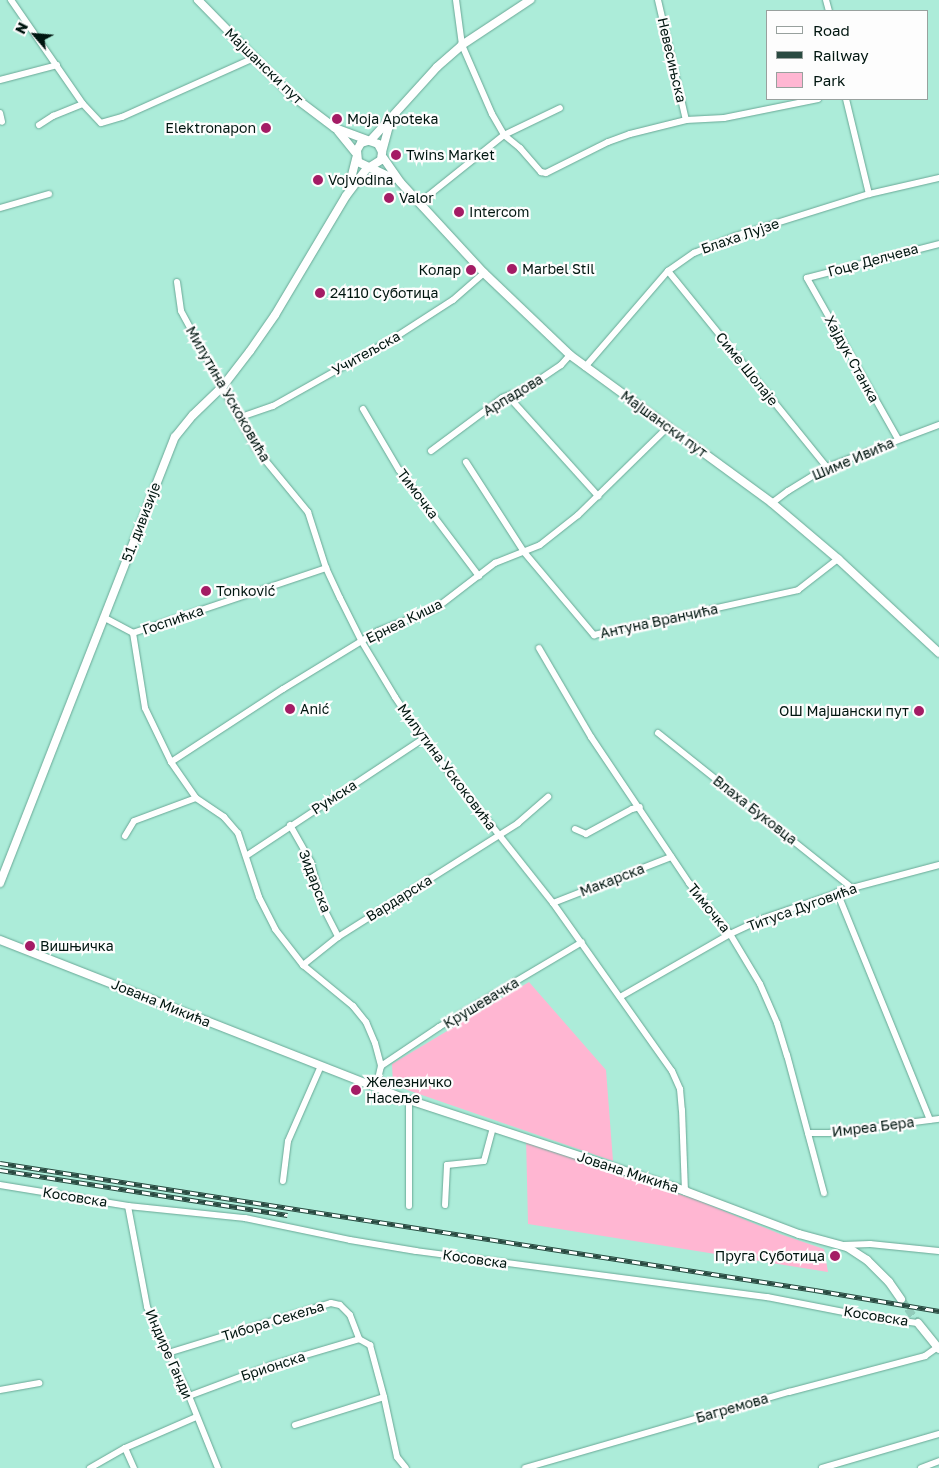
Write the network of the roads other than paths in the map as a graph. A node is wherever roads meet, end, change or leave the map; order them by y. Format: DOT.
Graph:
graph roads {
  1 [pos="11,0"];
  2 [pos="198,0"];
  3 [pos="456,0"];
  4 [pos="530,0"];
  5 [pos="658,0"];
  6 [pos="462,45"];
  7 [pos="254,58"];
  8 [pos="57,65"];
  9 [pos="0,80"];
  10 [pos="813,100"];
  11 [pos="846,100"];
  12 [pos="83,104"];
  13 [pos="560,108"];
  14 [pos="0,113"];
  15 [pos="393,116"];
  16 [pos="686,120"];
  17 [pos="2,122"];
  18 [pos="39,125"];
  19 [pos="335,128"];
  20 [pos="504,135"];
  21 [pos="369,141"];
  22 [pos="382,154"];
  23 [pos="356,155"];
  24 [pos="369,167"];
  25 [pos="939,178"];
  26 [pos="400,182"];
  27 [pos="48,194"];
  28 [pos="869,194"];
  29 [pos="346,196"];
  30 [pos="419,203"];
  31 [pos="0,208"];
  32 [pos="939,244"];
  33 [pos="668,271"];
  34 [pos="484,273"];
  35 [pos="807,278"];
  36 [pos="177,282"];
  37 [pos="570,356"];
  38 [pos="585,367"];
  39 [pos="223,386"];
  40 [pos="508,396"];
  41 [pos="364,409"];
  42 [pos="238,418"];
  43 [pos="939,425"];
  44 [pos="669,426"];
  45 [pos="898,440"];
  46 [pos="431,451"];
  47 [pos="466,462"];
  48 [pos="827,467"];
  49 [pos="598,496"];
  50 [pos="772,504"];
  51 [pos="524,552"];
  52 [pos="838,559"];
  53 [pos="326,568"];
  54 [pos="479,576"];
  55 [pos="105,618"];
  56 [pos="133,633"];
  57 [pos="362,642"];
  58 [pos="539,648"];
  59 [pos="939,653"];
  60 [pos="658,733"];
  61 [pos="423,739"];
  62 [pos="172,762"];
  63 [pos="548,797"];
  64 [pos="196,798"];
  65 [pos="640,807"];
  66 [pos="290,825"];
  67 [pos="575,829"];
  68 [pos="498,835"];
  69 [pos="125,836"];
  70 [pos="246,856"];
  71 [pos="671,857"];
  72 [pos="939,865"];
  73 [pos="0,883"];
  74 [pos="852,888"];
  75 [pos="837,892"];
  76 [pos="553,903"];
  77 [pos="730,934"];
  78 [pos="338,936"];
  79 [pos="0,940"];
  80 [pos="582,942"];
  81 [pos="303,965"];
  82 [pos="620,997"];
  83 [pos="321,1066"];
  84 [pos="381,1066"];
  85 [pos="376,1087"];
  86 [pos="409,1100"];
  87 [pos="939,1119"];
  88 [pos="930,1120"];
  89 [pos="493,1128"];
  90 [pos="808,1133"];
  91 [pos="282,1181"];
  92 [pos="0,1185"];
  93 [pos="685,1191"];
  94 [pos="824,1193"];
  95 [pos="445,1205"];
  96 [pos="128,1206"];
  97 [pos="409,1206"];
  98 [pos="870,1244"];
  99 [pos="838,1245"];
  100 [pos="939,1251"];
  101 [pos="867,1260"];
  102 [pos="901,1299"];
  103 [pos="918,1323"];
  104 [pos="359,1339"];
  105 [pos="938,1348"];
  106 [pos="168,1353"];
  107 [pos="39,1383"];
  108 [pos="0,1390"];
  109 [pos="189,1396"];
  110 [pos="384,1397"];
  111 [pos="196,1417"];
  112 [pos="295,1425"];
  113 [pos="939,1434"];
  114 [pos="125,1448"];
  115 [pos="939,1461"];
  116 [pos="90,1468"];
  117 [pos="134,1468"];
  118 [pos="218,1468"];
  119 [pos="406,1468"];
  120 [pos="525,1468"];
  121 [pos="822,1468"];
  122 [pos="922,1468"];
  1 -- 8 [label="street"];
  2 -- 7 [label="street, Мајшански пут"];
  3 -- 6 [label="street"];
  4 -- 6 [label="street"];
  5 -- 16 [label="street, Невесињска"];
  6 -- 15 [label="street"];
  6 -- 20 [label="street"];
  7 -- 12 [label="street"];
  7 -- 19 [label="street, Мајшански пут"];
  8 -- 9 [label="street"];
  8 -- 12 [label="street"];
  10 -- 16 [label="street"];
  11 -- 28 [label="street"];
  12 -- 18 [label="street"];
  13 -- 20 [label="street"];
  14 -- 17 [label="street"];
  15 -- 21 [label="street"];
  15 -- 22 [label="street"];
  16 -- 20 [label="street"];
  19 -- 21 [label="street, Мајшански пут"];
  19 -- 23 [label="street, Мајшански пут"];
  20 -- 30 [label="street"];
  21 -- 22 [label="street"];
  21 -- 23 [label="street"];
  22 -- 24 [label="street"];
  22 -- 26 [label="street, Мајшански пут"];
  23 -- 24 [label="street"];
  23 -- 29 [label="street, 51. дивизије"];
  24 -- 26 [label="street, Мајшански пут"];
  24 -- 29 [label="street, 51. дивизије"];
  25 -- 28 [label="street, Блаха Лујзе"];
  26 -- 30 [label="street, Мајшански пут"];
  27 -- 31 [label="street"];
  28 -- 33 [label="street, Блаха Лујзе"];
  29 -- 39 [label="street, 51. дивизије"];
  30 -- 34 [label="street, Мајшански пут"];
  32 -- 35 [label="street, Гоце Делчева"];
  33 -- 38 [label="street, Блаха Лујзе"];
  33 -- 48 [label="street, Симе Шолаје"];
  34 -- 37 [label="street, Мајшански пут"];
  34 -- 42 [label="street, Учитељска"];
  35 -- 45 [label="street, Хајдук Станка"];
  36 -- 39 [label="street, Милутина Ускоковића"];
  37 -- 38 [label="street, Мајшански пут"];
  37 -- 40 [label="street, Арпадова"];
  38 -- 44 [label="street, Мајшански пут"];
  39 -- 42 [label="street, Милутина Ускоковића"];
  39 -- 55 [label="street, 51. дивизије"];
  40 -- 46 [label="street, Арпадова"];
  40 -- 49 [label="street"];
  41 -- 54 [label="street, Тимочка"];
  42 -- 53 [label="street, Милутина Ускоковића"];
  43 -- 45 [label="street, Шиме Ивића"];
  44 -- 49 [label="street, Ернеа Киша"];
  44 -- 50 [label="street, Мајшански пут"];
  45 -- 48 [label="street, Шиме Ивића"];
  47 -- 51 [label="street, Антуна Вранчића"];
  48 -- 50 [label="street, Шиме Ивића"];
  49 -- 51 [label="street, Ернеа Киша"];
  50 -- 52 [label="street, Мајшански пут"];
  51 -- 52 [label="street, Антуна Вранчића"];
  51 -- 54 [label="street, Ернеа Киша"];
  52 -- 59 [label="street, Мајшански пут"];
  53 -- 56 [label="street, Госпићка"];
  53 -- 57 [label="street, Милутина Ускоковића"];
  54 -- 57 [label="street, Ернеа Киша"];
  55 -- 56 [label="street"];
  55 -- 73 [label="street, 51. дивизије"];
  56 -- 62 [label="street"];
  57 -- 61 [label="street, Милутина Ускоковића"];
  57 -- 62 [label="street, Ернеа Киша"];
  58 -- 65 [label="street, Тимочка"];
  60 -- 74 [label="street, Влаха Буковца"];
  61 -- 66 [label="street, Румска"];
  61 -- 68 [label="street, Милутина Ускоковића"];
  62 -- 64 [label="street"];
  63 -- 68 [label="street, Вардарска"];
  64 -- 69 [label="street"];
  64 -- 70 [label="street"];
  65 -- 67 [label="street"];
  65 -- 71 [label="street, Тимочка"];
  66 -- 70 [label="street, Румска"];
  66 -- 78 [label="street, Зидарска"];
  68 -- 76 [label="street, Милутина Ускоковића"];
  68 -- 78 [label="street, Вардарска"];
  70 -- 81 [label="street"];
  71 -- 76 [label="street, Макарска"];
  71 -- 77 [label="street, Тимочка"];
  72 -- 74 [label="street, Титуса Дуговића"];
  74 -- 75 [label="street, Титуса Дуговића"];
  75 -- 77 [label="street, Титуса Дуговића"];
  75 -- 88 [label="street"];
  76 -- 80 [label="street, Милутина Ускоковића"];
  77 -- 82 [label="street, Титуса Дуговића"];
  77 -- 90 [label="street, Тимочка"];
  78 -- 81 [label="street, Вардарска"];
  79 -- 83 [label="street, Јована Микића"];
  80 -- 82 [label="street, Милутина Ускоковића"];
  80 -- 84 [label="street, Крушевачка"];
  81 -- 84 [label="street"];
  82 -- 93 [label="street, Милутина Ускоковића"];
  83 -- 85 [label="street, Јована Микића"];
  83 -- 91 [label="street"];
  84 -- 85 [label="street"];
  85 -- 86 [label="street, Јована Микића"];
  86 -- 89 [label="street, Јована Микића"];
  86 -- 97 [label="street"];
  87 -- 88 [label="street, Имреа Бера"];
  88 -- 90 [label="street, Имреа Бера"];
  89 -- 93 [label="street, Јована Микића"];
  89 -- 95 [label="street"];
  90 -- 94 [label="street, Тимочка"];
  92 -- 96 [label="street, Косовска"];
  93 -- 99 [label="street, Јована Микића"];
  96 -- 103 [label="street, Косовска"];
  96 -- 106 [label="street, Индире Ганди"];
  98 -- 99 [label="street, Јована Микића"];
  98 -- 100 [label="street, Јована Микића"];
  98 -- 101 [label="street"];
  99 -- 101 [label="street, Косовска"];
  101 -- 102 [label="street, Косовска"];
  103 -- 105 [label="street, Косовска"];
  104 -- 106 [label="street, Тибора Секеља"];
  104 -- 109 [label="street, Брионска"];
  104 -- 110 [label="street, Тибора Секеља"];
  105 -- 120 [label="street, Багремова"];
  106 -- 109 [label="street, Индире Ганди"];
  107 -- 108 [label="street"];
  109 -- 111 [label="street, Индире Ганди"];
  110 -- 112 [label="street"];
  110 -- 119 [label="street, Тибора Секеља"];
  111 -- 114 [label="street"];
  111 -- 118 [label="street, Индире Ганди"];
  113 -- 121 [label="street"];
  114 -- 116 [label="street"];
  114 -- 117 [label="street"];
  115 -- 122 [label="street"];
}
